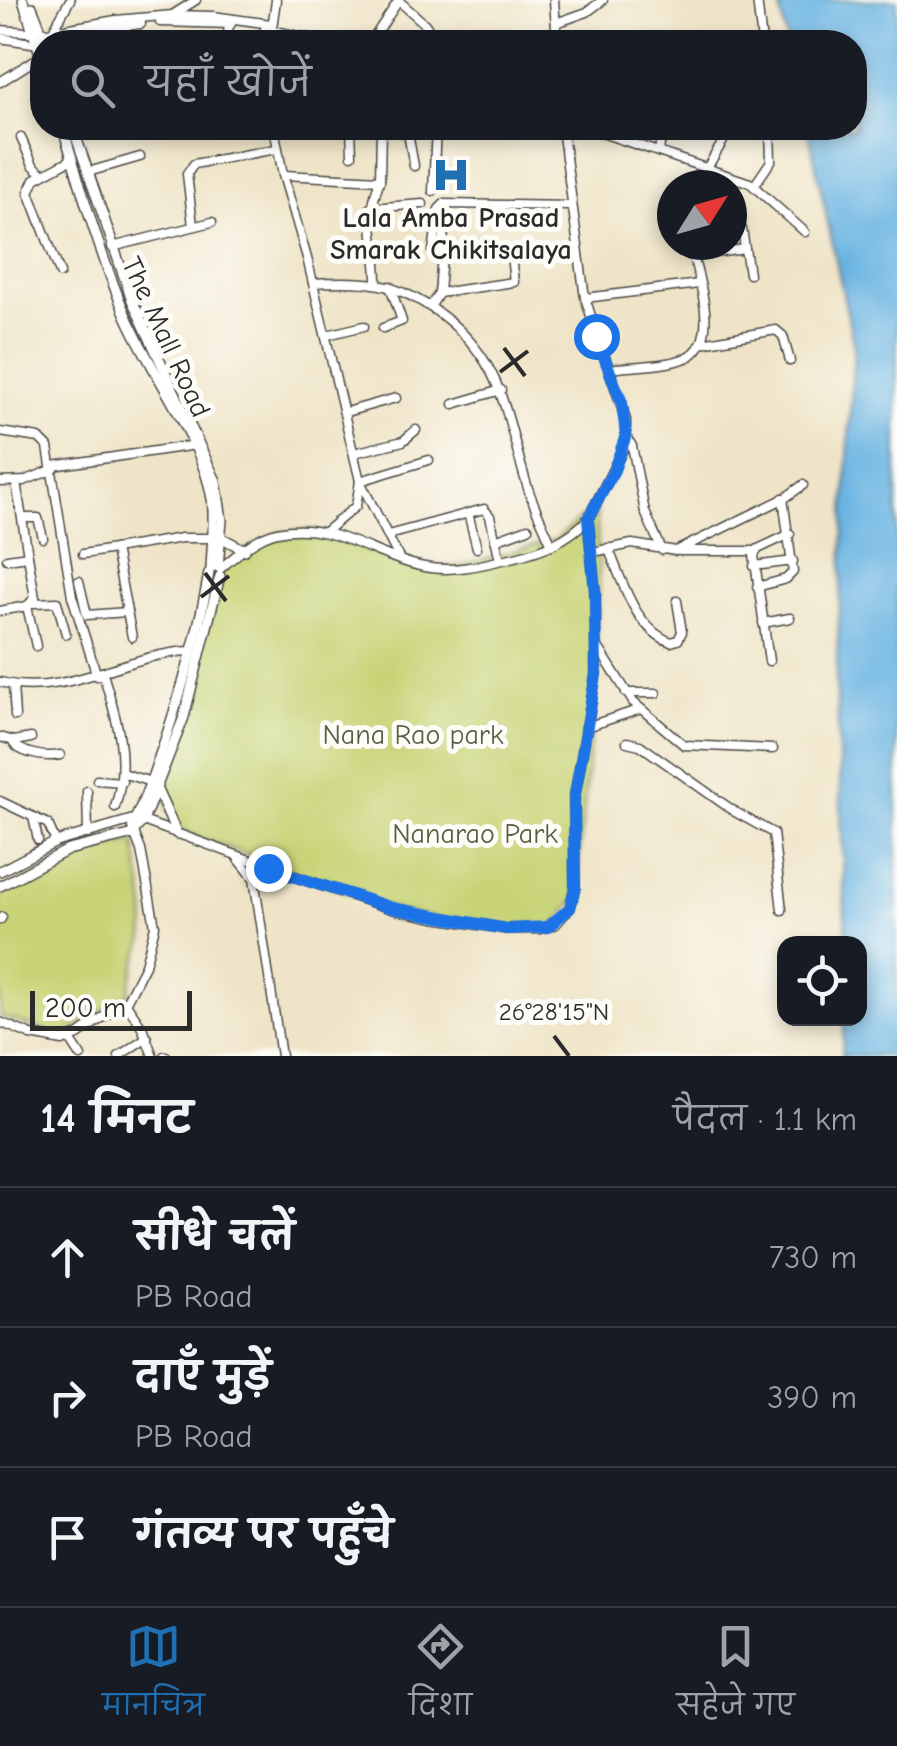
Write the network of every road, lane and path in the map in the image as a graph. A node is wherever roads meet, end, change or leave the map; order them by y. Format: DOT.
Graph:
graph roads {
  1 [pos="26,0"];
  2 [pos="70,0"];
  3 [pos="196,0"];
  4 [pos="276,0"];
  5 [pos="554,0"];
  6 [pos="603,0"];
  7 [pos="757,0"];
  8 [pos="399,1"];
  9 [pos="173,15"];
  10 [pos="556,23"];
  11 [pos="229,24"];
  12 [pos="270,27"];
  13 [pos="0,30"];
  14 [pos="39,30"];
  15 [pos="48,30"];
  16 [pos="75,30"];
  17 [pos="102,30"];
  18 [pos="228,30"];
  19 [pos="282,30"];
  20 [pos="380,30"];
  21 [pos="429,30"];
  22 [pos="556,30"];
  23 [pos="761,30"];
  24 [pos="30,36"];
  25 [pos="0,38"];
  26 [pos="30,38"];
  27 [pos="30,65"];
  28 [pos="0,82"];
  29 [pos="21,138"];
  30 [pos="66,140"];
  31 [pos="78,140"];
  32 [pos="275,140"];
  33 [pos="352,140"];
  34 [pos="381,140"];
  35 [pos="409,140"];
  36 [pos="435,140"];
  37 [pos="563,140"];
  38 [pos="621,140"];
  39 [pos="661,140"];
  40 [pos="723,140"];
  41 [pos="770,140"];
  42 [pos="276,148"];
  43 [pos="659,152"];
  44 [pos="352,154"];
  45 [pos="140,156"];
  46 [pos="72,159"];
  47 [pos="414,166"];
  48 [pos="706,168"];
  49 [pos="88,172"];
  50 [pos="43,174"];
  51 [pos="283,175"];
  52 [pos="380,180"];
  53 [pos="754,186"];
  54 [pos="433,191"];
  55 [pos="423,204"];
  56 [pos="570,206"];
  57 [pos="370,208"];
  58 [pos="212,222"];
  59 [pos="193,226"];
  60 [pos="444,230"];
  61 [pos="805,232"];
  62 [pos="112,248"];
  63 [pos="434,252"];
  64 [pos="516,253"];
  65 [pos="694,260"];
  66 [pos="747,260"];
  67 [pos="60,272"];
  68 [pos="749,274"];
  69 [pos="378,282"];
  70 [pos="314,283"];
  71 [pos="699,284"];
  72 [pos="390,286"];
  73 [pos="440,293"];
  74 [pos="585,298"];
  75 [pos="132,300"];
  76 [pos="121,305"];
  77 [pos="430,308"];
  78 [pos="364,326"];
  79 [pos="383,328"];
  80 [pos="327,336"];
  81 [pos="702,343"];
  82 [pos="790,362"];
  83 [pos="609,369"];
  84 [pos="501,390"];
  85 [pos="396,398"];
  86 [pos="454,404"];
  87 [pos="346,412"];
  88 [pos="416,430"];
  89 [pos="0,432"];
  90 [pos="626,435"];
  91 [pos="197,445"];
  92 [pos="354,452"];
  93 [pos="429,460"];
  94 [pos="54,468"];
  95 [pos="360,481"];
  96 [pos="0,482"];
  97 [pos="16,482"];
  98 [pos="804,485"];
  99 [pos="783,498"];
  100 [pos="468,512"];
  101 [pos="22,518"];
  102 [pos="588,519"];
  103 [pos="528,528"];
  104 [pos="326,531"];
  105 [pos="573,534"];
  106 [pos="790,534"];
  107 [pos="388,535"];
  108 [pos="42,538"];
  109 [pos="217,538"];
  110 [pos="495,540"];
  111 [pos="552,545"];
  112 [pos="476,548"];
  113 [pos="608,548"];
  114 [pos="115,549"];
  115 [pos="592,549"];
  116 [pos="245,550"];
  117 [pos="662,550"];
  118 [pos="676,551"];
  119 [pos="756,551"];
  120 [pos="83,554"];
  121 [pos="28,556"];
  122 [pos="8,559"];
  123 [pos="400,560"];
  124 [pos="500,560"];
  125 [pos="793,561"];
  126 [pos="754,566"];
  127 [pos="216,571"];
  128 [pos="79,581"];
  129 [pos="757,586"];
  130 [pos="678,601"];
  131 [pos="30,605"];
  132 [pos="0,610"];
  133 [pos="127,612"];
  134 [pos="790,618"];
  135 [pos="763,622"];
  136 [pos="66,634"];
  137 [pos="132,637"];
  138 [pos="594,641"];
  139 [pos="36,646"];
  140 [pos="192,651"];
  141 [pos="768,661"];
  142 [pos="100,675"];
  143 [pos="0,682"];
  144 [pos="13,685"];
  145 [pos="656,693"];
  146 [pos="626,694"];
  147 [pos="640,709"];
  148 [pos="15,716"];
  149 [pos="586,727"];
  150 [pos="0,737"];
  151 [pos="32,738"];
  152 [pos="12,741"];
  153 [pos="627,742"];
  154 [pos="773,749"];
  155 [pos="60,755"];
  156 [pos="122,778"];
  157 [pos="97,780"];
  158 [pos="154,786"];
  159 [pos="87,792"];
  160 [pos="0,801"];
  161 [pos="115,806"];
  162 [pos="33,816"];
  163 [pos="135,820"];
  164 [pos="134,832"];
  165 [pos="88,834"];
  166 [pos="178,834"];
  167 [pos="38,840"];
  168 [pos="56,842"];
  169 [pos="235,856"];
  170 [pos="268,868"];
  171 [pos="0,871"];
  172 [pos="254,878"];
  173 [pos="0,886"];
  174 [pos="782,910"];
  175 [pos="124,1002"];
  176 [pos="0,1022"];
  177 [pos="148,1037"];
  178 [pos="70,1039"];
  179 [pos="80,1056"];
  180 [pos="119,1056"];
  181 [pos="153,1056"];
  182 [pos="282,1056"];
  1 -- 14 [label="main road"];
  2 -- 15 [label="street"];
  3 -- 9 [label="street"];
  4 -- 12 [label="street"];
  5 -- 10 [label="street"];
  6 -- 10 [label="street"];
  7 -- 23 [label="street"];
  8 -- 20 [label="street"];
  8 -- 21 [label="street"];
  9 -- 12 [label="street"];
  9 -- 16 [label="street"];
  10 -- 22 [label="street"];
  11 -- 12 [label="street"];
  11 -- 17 [label="street"];
  11 -- 18 [label="street"];
  12 -- 19 [label="street"];
  13 -- 24 [label="street"];
  25 -- 26 [label="street"];
  27 -- 28 [label="street"];
  29 -- 50 [label="street"];
  30 -- 46 [label="main road, The Mall Road"];
  31 -- 49 [label="main road, The Mall Road"];
  32 -- 42 [label="street"];
  33 -- 44 [label="street"];
  34 -- 52 [label="street"];
  35 -- 47 [label="street"];
  36 -- 54 [label="street"];
  37 -- 56 [label="street"];
  38 -- 43 [label="street"];
  39 -- 43 [label="street"];
  40 -- 48 [label="street"];
  41 -- 53 [label="street"];
  42 -- 51 [label="street"];
  42 -- 59 [label="street"];
  43 -- 48 [label="street"];
  45 -- 49 [label="street"];
  46 -- 50 [label="street"];
  46 -- 76 [label="main road, The Mall Road"];
  48 -- 53 [label="street"];
  49 -- 62 [label="main road, The Mall Road"];
  50 -- 67 [label="street"];
  51 -- 52 [label="street"];
  51 -- 70 [label="street"];
  52 -- 57 [label="street"];
  53 -- 61 [label="street"];
  55 -- 57 [label="street"];
  56 -- 63 [label="street"];
  56 -- 74 [label="street"];
  57 -- 69 [label="street"];
  58 -- 59 [label="street"];
  59 -- 62 [label="street"];
  60 -- 73 [label="street"];
  62 -- 75 [label="main road, The Mall Road"];
  64 -- 73 [label="street"];
  65 -- 71 [label="street"];
  66 -- 68 [label="street"];
  69 -- 70 [label="street"];
  69 -- 72 [label="street"];
  70 -- 80 [label="street"];
  71 -- 74 [label="street"];
  71 -- 81 [label="street"];
  72 -- 77 [label="street"];
  72 -- 79 [label="street"];
  73 -- 77 [label="street"];
  74 -- 83 [label="street"];
  75 -- 76 [label="street"];
  75 -- 91 [label="main road, The Mall Road"];
  76 -- 91 [label="main road, The Mall Road"];
  77 -- 84 [label="street"];
  78 -- 80 [label="street"];
  80 -- 87 [label="street"];
  81 -- 82 [label="street"];
  81 -- 83 [label="street"];
  83 -- 90 [label="street"];
  84 -- 86 [label="street"];
  84 -- 111 [label="street"];
  85 -- 87 [label="street"];
  87 -- 92 [label="street"];
  88 -- 92 [label="street"];
  89 -- 94 [label="street"];
  90 -- 102 [label="street"];
  90 -- 117 [label="street"];
  91 -- 94 [label="street"];
  91 -- 109 [label="main road, The Mall Road"];
  92 -- 95 [label="street"];
  93 -- 95 [label="street"];
  94 -- 97 [label="street"];
  94 -- 142 [label="street"];
  95 -- 104 [label="street"];
  95 -- 107 [label="street"];
  96 -- 97 [label="street"];
  97 -- 101 [label="street"];
  98 -- 99 [label="street"];
  99 -- 106 [label="street"];
  99 -- 118 [label="street"];
  100 -- 107 [label="street"];
  100 -- 110 [label="street"];
  100 -- 112 [label="street"];
  101 -- 108 [label="street"];
  101 -- 121 [label="street"];
  102 -- 105 [label="street"];
  102 -- 115 [label="street"];
  103 -- 110 [label="street"];
  104 -- 116 [label="street"];
  104 -- 123 [label="street"];
  105 -- 111 [label="street"];
  105 -- 115 [label="street"];
  106 -- 119 [label="street"];
  106 -- 125 [label="street"];
  107 -- 123 [label="street"];
  109 -- 114 [label="street"];
  109 -- 116 [label="main road"];
  109 -- 127 [label="main road, The Mall Road"];
  110 -- 124 [label="street"];
  111 -- 124 [label="street"];
  113 -- 115 [label="street"];
  113 -- 117 [label="street"];
  113 -- 130 [label="street"];
  114 -- 120 [label="street"];
  114 -- 133 [label="street"];
  115 -- 138 [label="street"];
  116 -- 127 [label="street"];
  117 -- 118 [label="street"];
  118 -- 119 [label="street"];
  119 -- 126 [label="street"];
  121 -- 122 [label="street"];
  121 -- 131 [label="street"];
  123 -- 124 [label="street"];
  125 -- 126 [label="street"];
  125 -- 129 [label="street"];
  126 -- 129 [label="street"];
  127 -- 140 [label="main road, The Mall Road"];
  127 -- 158 [label="main road, The Mall Road"];
  128 -- 133 [label="street"];
  129 -- 135 [label="street"];
  131 -- 132 [label="street"];
  131 -- 136 [label="street"];
  131 -- 139 [label="street"];
  133 -- 137 [label="street"];
  134 -- 135 [label="street"];
  135 -- 141 [label="street"];
  138 -- 146 [label="street"];
  138 -- 149 [label="street"];
  140 -- 142 [label="street"];
  140 -- 158 [label="main road, The Mall Road"];
  142 -- 144 [label="street"];
  142 -- 156 [label="street"];
  143 -- 144 [label="street"];
  144 -- 148 [label="street"];
  145 -- 146 [label="street"];
  146 -- 147 [label="street"];
  147 -- 149 [label="street"];
  147 -- 154 [label="street"];
  149 -- 170 [label="street"];
  150 -- 152 [label="street"];
  151 -- 152 [label="street"];
  152 -- 155 [label="street"];
  153 -- 174 [label="street"];
  156 -- 157 [label="street"];
  156 -- 158 [label="street"];
  156 -- 161 [label="street"];
  158 -- 163 [label="main road, The Mall Road"];
  158 -- 166 [label="main road"];
  159 -- 165 [label="street"];
  160 -- 162 [label="street"];
  162 -- 167 [label="street"];
  162 -- 168 [label="street"];
  163 -- 164 [label="main road, The Mall Road"];
  163 -- 165 [label="main road"];
  163 -- 166 [label="street"];
  164 -- 173 [label="main road"];
  164 -- 175 [label="street"];
  165 -- 168 [label="main road"];
  166 -- 169 [label="street"];
  168 -- 171 [label="main road"];
  169 -- 170 [label="street"];
  169 -- 172 [label="street"];
  170 -- 172 [label="street"];
  172 -- 182 [label="street"];
  175 -- 177 [label="street"];
  175 -- 178 [label="street"];
  176 -- 178 [label="street"];
  177 -- 180 [label="street"];
  177 -- 181 [label="street"];
  178 -- 179 [label="street"];
}
